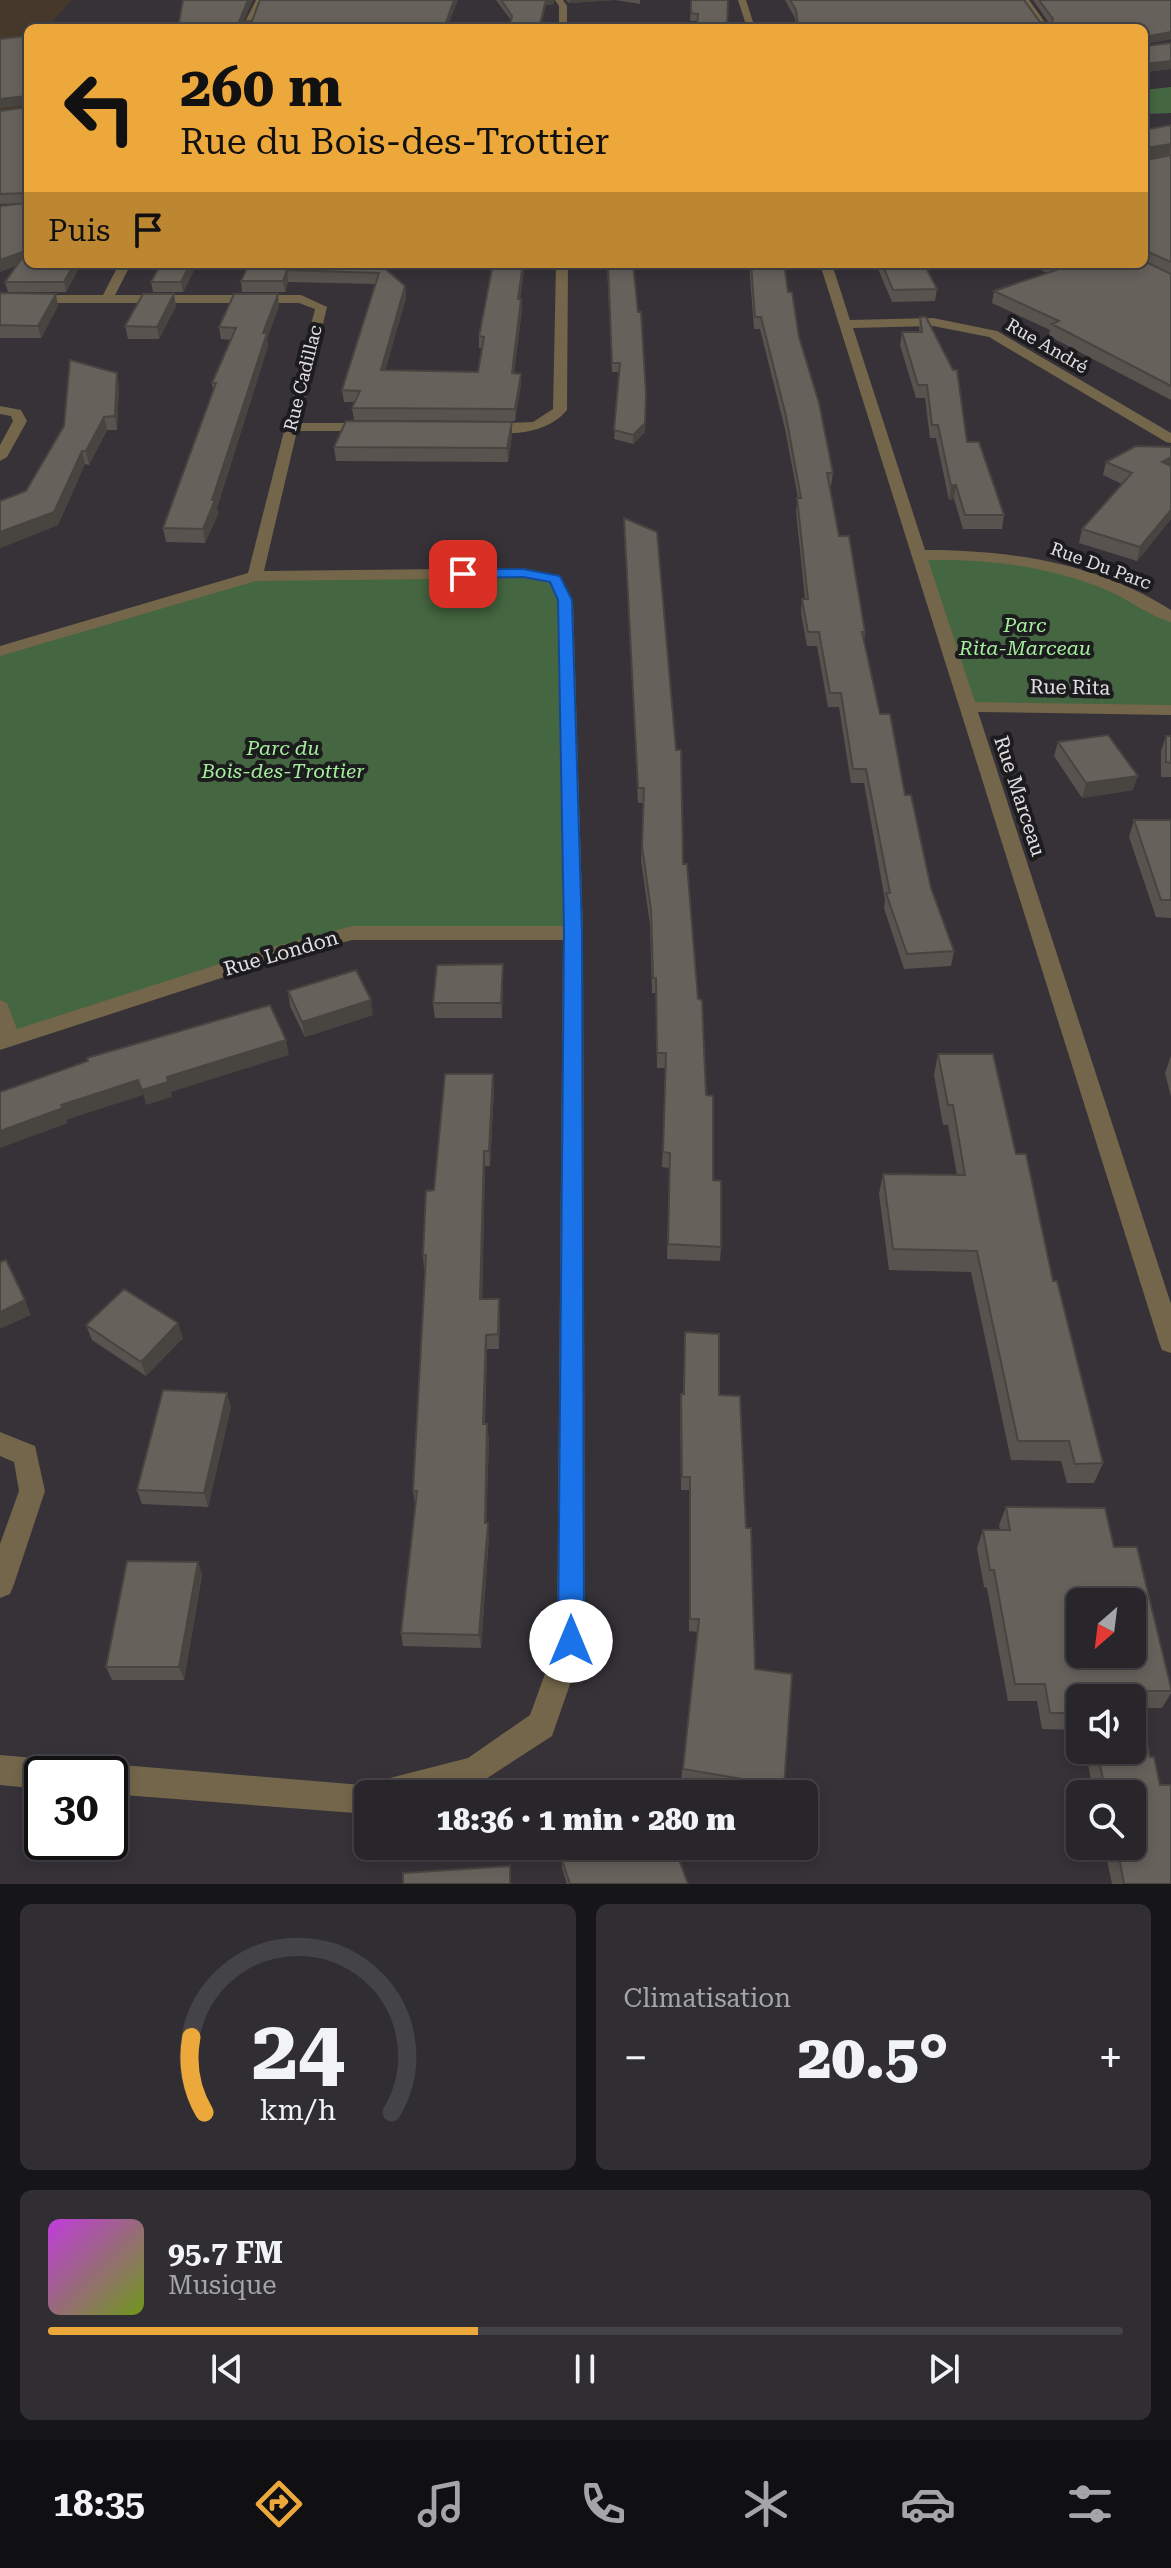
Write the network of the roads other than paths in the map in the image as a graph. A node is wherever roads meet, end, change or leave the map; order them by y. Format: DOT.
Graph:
graph roads {
  1 [pos="260,0"];
  2 [pos="559,0"];
  3 [pos="742,0"];
  4 [pos="1025,0"];
  5 [pos="248,24"];
  6 [pos="563,24"];
  7 [pos="750,24"];
  8 [pos="1042,24"];
  9 [pos="123,268"];
  10 [pos="562,268"];
  11 [pos="827,268"];
  12 [pos="0,299"];
  13 [pos="107,299"];
  14 [pos="845,324"];
  15 [pos="0,410"];
  16 [pos="291,427"];
  17 [pos="388,427"];
  18 [pos="466,428"];
  19 [pos="1171,439"];
  20 [pos="0,457"];
  21 [pos="919,555"];
  22 [pos="255,576"];
  23 [pos="1171,617"];
  24 [pos="0,651"];
  25 [pos="968,707"];
  26 [pos="1171,710"];
  27 [pos="573,933"];
  28 [pos="0,1008"];
  29 [pos="5,1040"];
  30 [pos="1171,1342"];
  31 [pos="0,1444"];
  32 [pos="0,1584"];
  33 [pos="0,1770"];
  34 [pos="24,1772"];
  35 [pos="128,1780"];
  36 [pos="440,1780"];
  37 [pos="354,1798"];
  1 -- 5 [label="street"];
  2 -- 6 [label="street"];
  3 -- 7 [label="street"];
  4 -- 8 [label="street"];
  9 -- 13 [label="street"];
  10 -- 18 [label="street"];
  11 -- 14 [label="street, Rue Marceau"];
  12 -- 13 [label="street, Rue Cadillac"];
  13 -- 16 [label="street, Rue Cadillac"];
  14 -- 19 [label="street, Rue André"];
  14 -- 21 [label="street, Rue Marceau"];
  15 -- 20 [label="street"];
  16 -- 17 [label="street"];
  16 -- 22 [label="street, Rue Cadillac"];
  21 -- 23 [label="street, Rue Du Parc"];
  21 -- 25 [label="street, Rue Marceau"];
  22 -- 24 [label="street"];
  22 -- 27 [label="street"];
  25 -- 26 [label="street, Rue Rita"];
  25 -- 30 [label="street, Rue Marceau"];
  27 -- 29 [label="street, Rue London"];
  27 -- 36 [label="street"];
  28 -- 29 [label="street"];
  31 -- 32 [label="street"];
  33 -- 34 [label="street"];
  35 -- 37 [label="street"];
}
